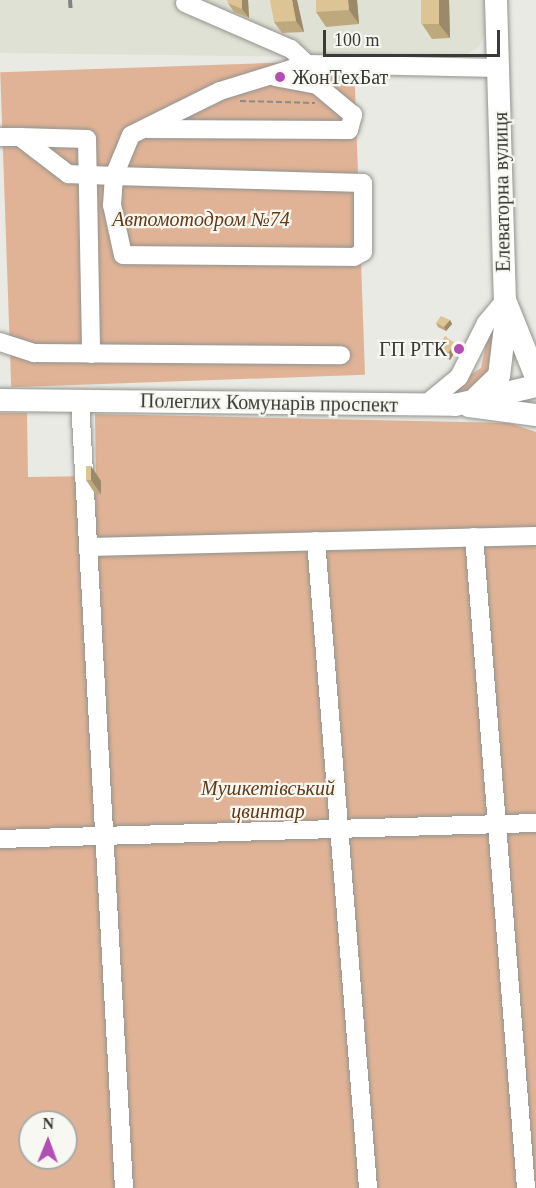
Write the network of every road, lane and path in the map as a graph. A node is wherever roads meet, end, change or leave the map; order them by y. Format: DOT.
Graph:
graph roads {
  1 [pos="496,0"];
  2 [pos="185,3"];
  3 [pos="307,64"];
  4 [pos="499,68"];
  5 [pos="275,77"];
  6 [pos="236,101"];
  7 [pos="339,104"];
  8 [pos="144,129"];
  9 [pos="0,137"];
  10 [pos="20,138"];
  11 [pos="88,175"];
  12 [pos="114,176"];
  13 [pos="505,300"];
  14 [pos="0,342"];
  15 [pos="91,354"];
  16 [pos="341,355"];
  17 [pos="536,377"];
  18 [pos="536,386"];
  19 [pos="0,400"];
  20 [pos="80,401"];
  21 [pos="425,405"];
  22 [pos="455,405"];
  23 [pos="536,415"];
  24 [pos="536,536"];
  25 [pos="474,537"];
  26 [pos="316,541"];
  27 [pos="88,546"];
  28 [pos="536,823"];
  29 [pos="497,824"];
  30 [pos="339,829"];
  31 [pos="103,836"];
  32 [pos="0,839"];
  33 [pos="124,1188"];
  34 [pos="368,1188"];
  35 [pos="526,1188"];
  1 -- 4 [label="main road, Елеваторна вулиця"];
  2 -- 3 [label="lane"];
  3 -- 4 [label="lane"];
  3 -- 5 [label="lane"];
  4 -- 13 [label="main road, Елеваторна вулиця"];
  5 -- 7 [label="lane"];
  5 -- 8 [label="lane"];
  6 -- 7 [label="path"];
  7 -- 8 [label="lane"];
  8 -- 12 [label="lane"];
  9 -- 10 [label="lane"];
  10 -- 11 [label="lane"];
  10 -- 11 [label="lane"];
  11 -- 12 [label="lane"];
  11 -- 15 [label="lane"];
  12 -- 12 [label="lane"];
  13 -- 17 [label="main road, Елеваторна вулиця"];
  13 -- 21 [label="lane"];
  13 -- 22 [label="main road"];
  14 -- 15 [label="lane"];
  15 -- 16 [label="lane"];
  18 -- 22 [label="main road, Полеглих Комунарів проспект"];
  19 -- 20 [label="main road, Полеглих Комунарів проспект"];
  20 -- 21 [label="main road, Полеглих Комунарів проспект"];
  20 -- 27 [label="lane"];
  21 -- 22 [label="main road, Полеглих Комунарів проспект"];
  22 -- 23 [label="main road"];
  24 -- 25 [label="lane"];
  25 -- 26 [label="lane"];
  25 -- 29 [label="lane"];
  26 -- 27 [label="lane"];
  26 -- 30 [label="lane"];
  27 -- 31 [label="lane"];
  28 -- 29 [label="lane"];
  29 -- 30 [label="lane"];
  29 -- 35 [label="lane"];
  30 -- 31 [label="lane"];
  30 -- 34 [label="lane"];
  31 -- 32 [label="lane"];
  31 -- 33 [label="lane"];
}
